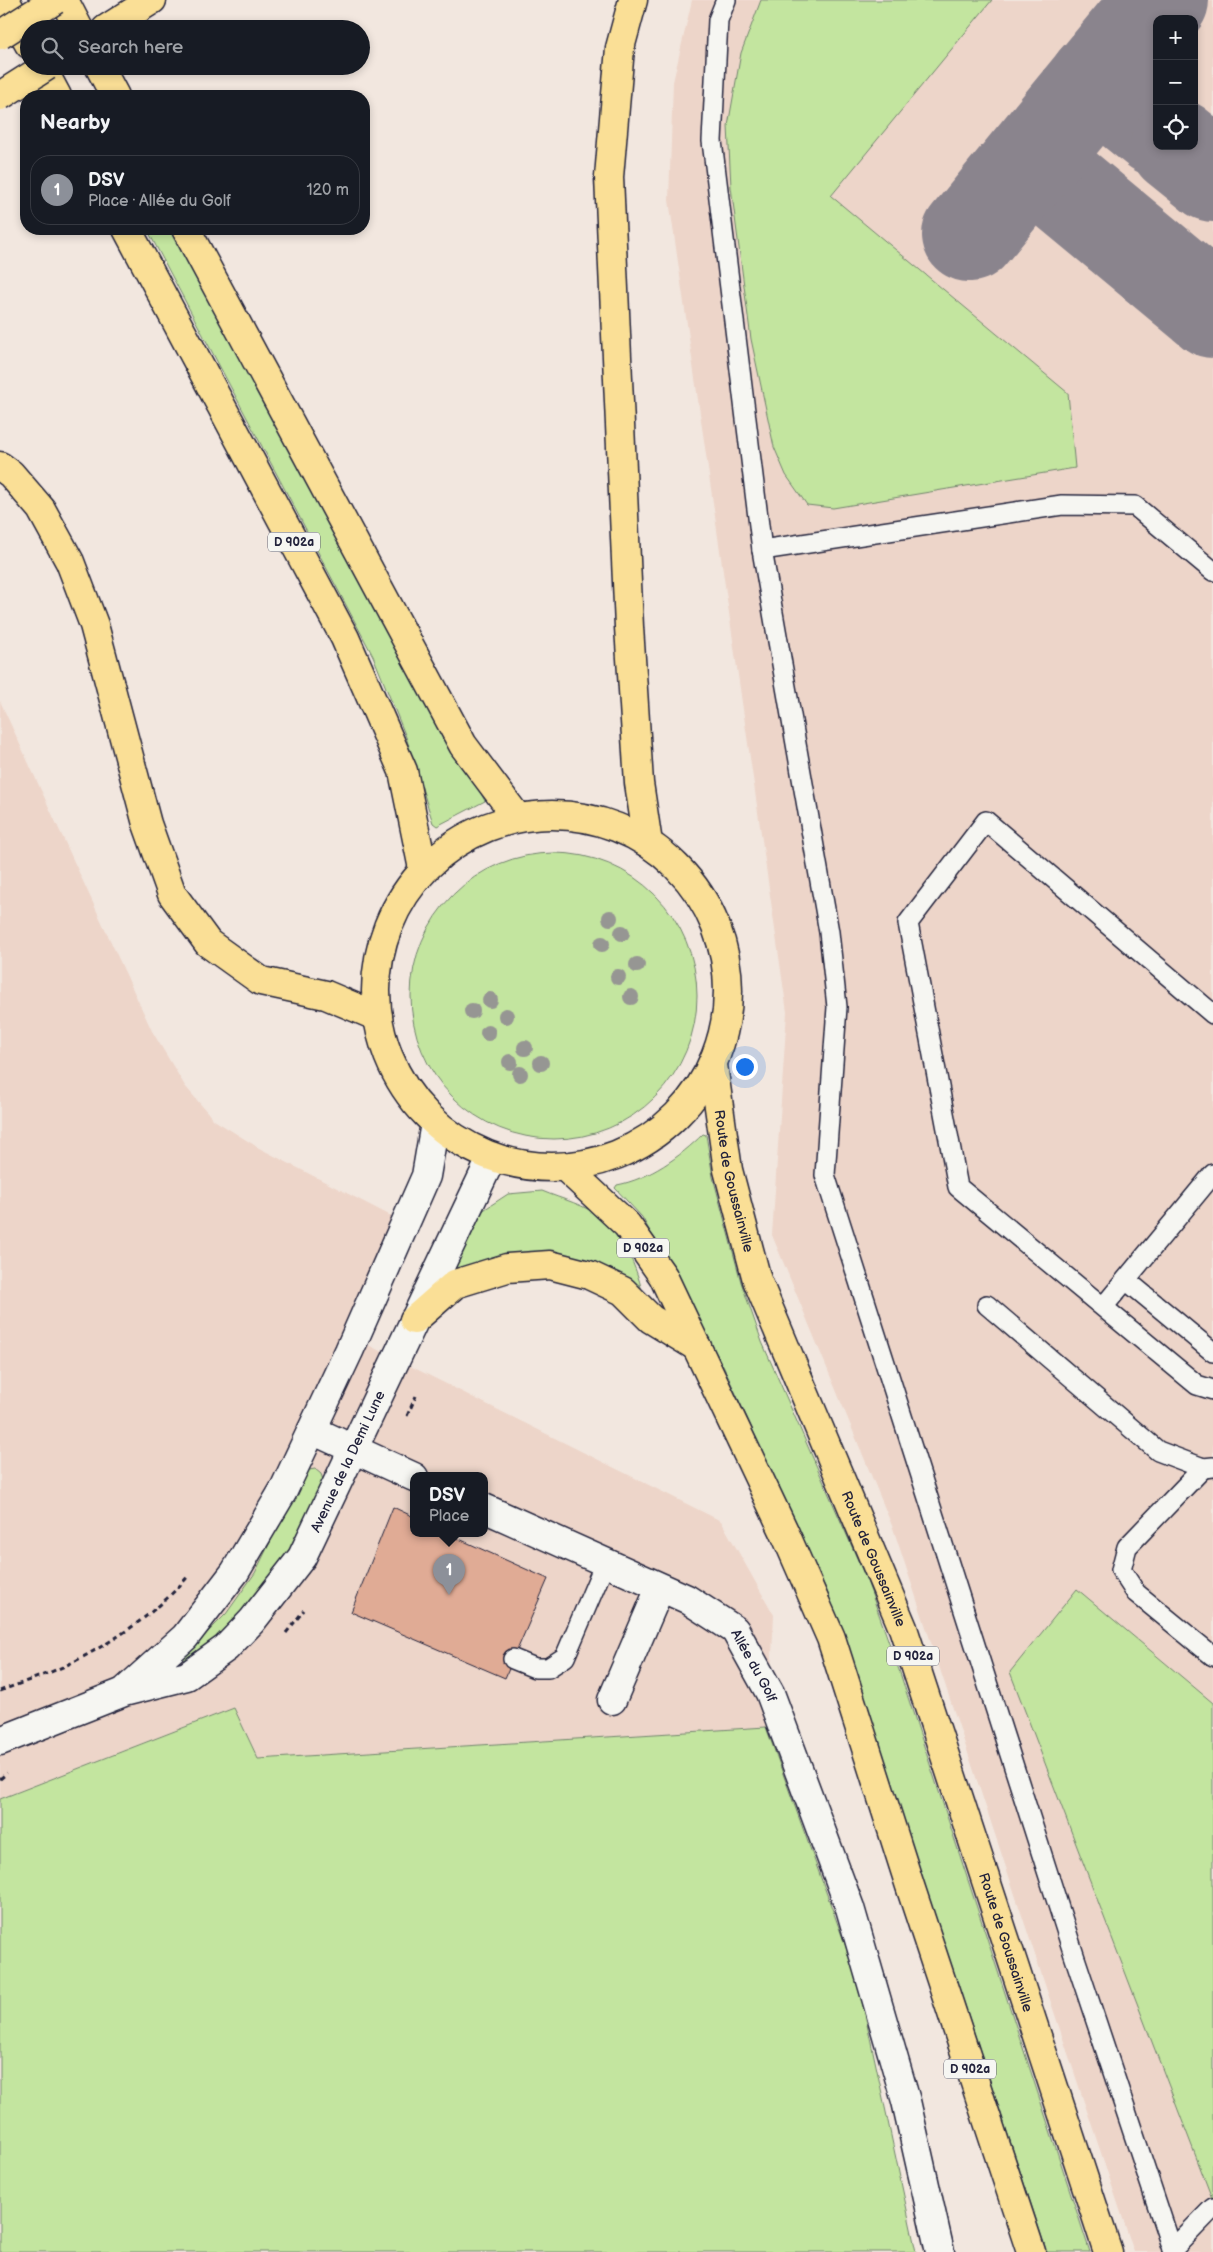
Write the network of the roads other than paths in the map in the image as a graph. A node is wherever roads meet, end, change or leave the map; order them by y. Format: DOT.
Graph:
graph roads {
  1 [pos="5,0"];
  2 [pos="55,0"];
  3 [pos="152,0"];
  4 [pos="632,0"];
  5 [pos="726,0"];
  6 [pos="24,20"];
  7 [pos="120,20"];
  8 [pos="20,22"];
  9 [pos="20,28"];
  10 [pos="0,35"];
  11 [pos="33,75"];
  12 [pos="46,75"];
  13 [pos="104,75"];
  14 [pos="53,90"];
  15 [pos="112,90"];
  16 [pos="0,96"];
  17 [pos="130,235"];
  18 [pos="189,235"];
  19 [pos="0,466"];
  20 [pos="762,550"];
  21 [pos="1213,571"];
  22 [pos="518,817"];
  23 [pos="648,843"];
  24 [pos="423,869"];
  25 [pos="1213,1014"];
  26 [pos="378,1017"];
  27 [pos="713,1065"];
  28 [pos="435,1123"];
  29 [pos="492,1157"];
  30 [pos="565,1167"];
  31 [pos="1213,1174"];
  32 [pos="1126,1280"];
  33 [pos="987,1305"];
  34 [pos="1104,1306"];
  35 [pos="414,1320"];
  36 [pos="697,1347"];
  37 [pos="1213,1352"];
  38 [pos="1213,1390"];
  39 [pos="312,1430"];
  40 [pos="353,1450"];
  41 [pos="1208,1468"];
  42 [pos="410,1475"];
  43 [pos="488,1510"];
  44 [pos="604,1562"];
  45 [pos="660,1588"];
  46 [pos="1213,1656"];
  47 [pos="513,1659"];
  48 [pos="124,1692"];
  49 [pos="612,1700"];
  50 [pos="0,1741"];
  51 [pos="1213,2208"];
  52 [pos="1172,2251"];
  53 [pos="940,2252"];
  54 [pos="1031,2252"];
  55 [pos="1108,2252"];
  1 -- 9 [label="main road"];
  2 -- 6 [label="main road, bridge"];
  3 -- 7 [label="main road"];
  4 -- 23 [label="main road"];
  5 -- 20 [label="lane"];
  8 -- 10 [label="main road, bridge"];
  11 -- 16 [label="main road, bridge"];
  12 -- 14 [label="main road"];
  13 -- 15 [label="main road"];
  17 -- 24 [label="main road, D 902a"];
  18 -- 22 [label="main road"];
  19 -- 26 [label="main road"];
  20 -- 21 [label="lane"];
  20 -- 52 [label="lane"];
  22 -- 23 [label="main road"];
  22 -- 24 [label="main road"];
  23 -- 27 [label="main road"];
  24 -- 26 [label="main road"];
  25 -- 34 [label="lane"];
  26 -- 28 [label="main road"];
  27 -- 30 [label="main road"];
  27 -- 55 [label="main road, Route de Goussainville / D 902a"];
  28 -- 29 [label="main road"];
  28 -- 39 [label="street, Avenue de la Demi Lune"];
  29 -- 30 [label="main road"];
  29 -- 35 [label="street, Avenue de la Demi Lune"];
  30 -- 36 [label="main road, D 902a"];
  31 -- 32 [label="lane"];
  32 -- 34 [label="lane"];
  32 -- 37 [label="lane"];
  33 -- 41 [label="lane"];
  34 -- 38 [label="lane"];
  35 -- 36 [label="main road"];
  35 -- 40 [label="street, Avenue de la Demi Lune"];
  36 -- 54 [label="main road, D 902a"];
  39 -- 40 [label="street"];
  39 -- 48 [label="street, Avenue de la Demi Lune"];
  40 -- 42 [label="street"];
  40 -- 48 [label="street, Avenue de la Demi Lune"];
  41 -- 46 [label="lane"];
  43 -- 44 [label="street, Allée du Golf"];
  44 -- 45 [label="street, Allée du Golf"];
  44 -- 47 [label="lane"];
  45 -- 49 [label="street"];
  45 -- 53 [label="street, Allée du Golf"];
  48 -- 50 [label="street, Avenue de la Demi Lune"];
  51 -- 52 [label="lane"];
}
